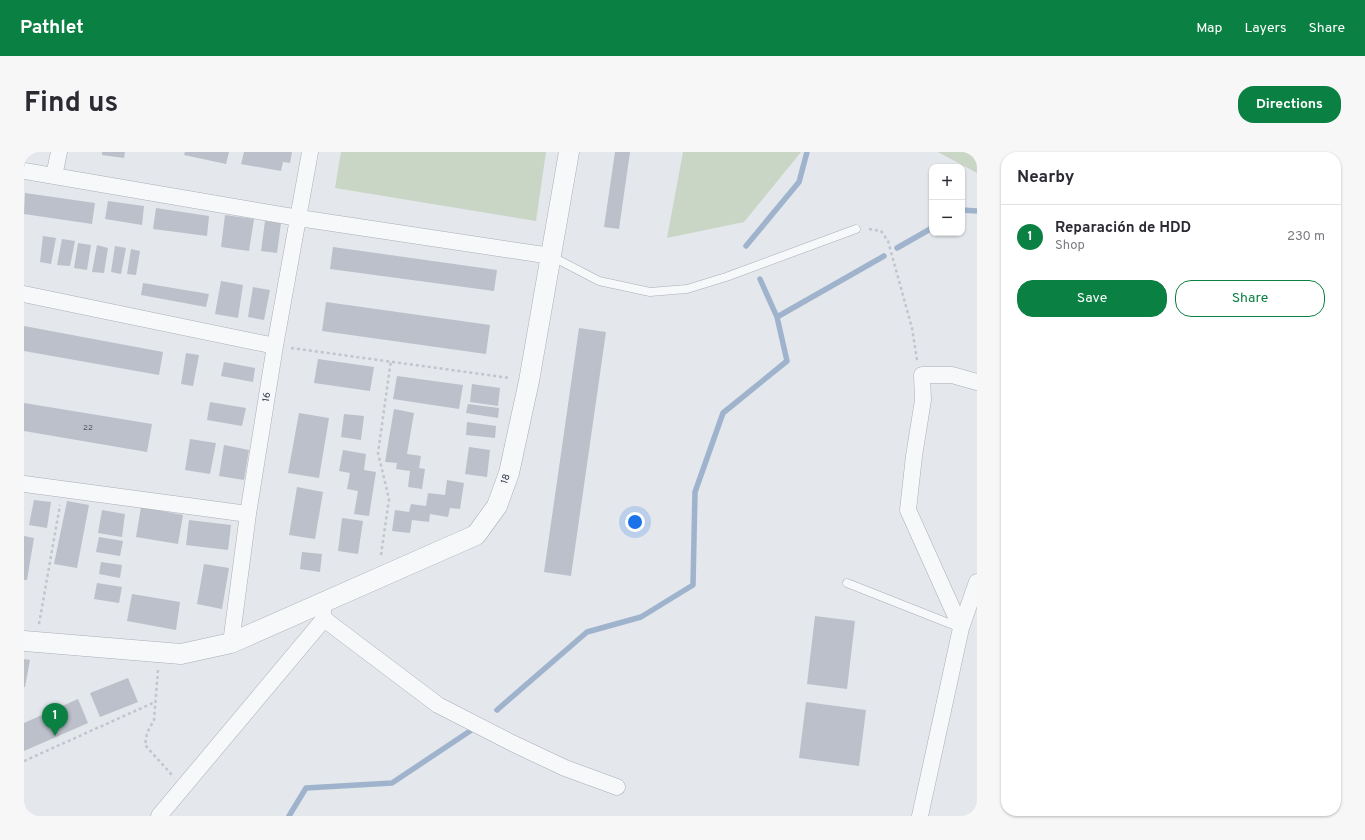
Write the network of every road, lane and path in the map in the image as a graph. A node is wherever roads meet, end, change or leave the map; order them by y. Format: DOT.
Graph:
graph roads {
  1 [pos="59,152"];
  2 [pos="310,152"];
  3 [pos="569,152"];
  4 [pos="24,171"];
  5 [pos="54,176"];
  6 [pos="299,218"];
  7 [pos="856,229"];
  8 [pos="551,256"];
  9 [pos="24,294"];
  10 [pos="275,346"];
  11 [pos="391,360"];
  12 [pos="922,375"];
  13 [pos="528,381"];
  14 [pos="977,382"];
  15 [pos="24,484"];
  16 [pos="62,489"];
  17 [pos="248,514"];
  18 [pos="378,578"];
  19 [pos="977,582"];
  20 [pos="847,583"];
  21 [pos="323,611"];
  22 [pos="961,628"];
  23 [pos="30,642"];
  24 [pos="231,643"];
  25 [pos="160,652"];
  26 [pos="155,702"];
  27 [pos="24,761"];
  28 [pos="182,787"];
  29 [pos="617,787"];
  30 [pos="159,816"];
  31 [pos="920,816"];
  1 -- 5 [label="street"];
  2 -- 6 [label="street, 16"];
  3 -- 8 [label="street, 18"];
  4 -- 5 [label="street"];
  5 -- 6 [label="street"];
  6 -- 8 [label="street"];
  6 -- 10 [label="street, 16"];
  7 -- 8 [label="lane"];
  7 -- 12 [label="path"];
  8 -- 13 [label="street, 18"];
  9 -- 10 [label="street"];
  10 -- 11 [label="path"];
  10 -- 17 [label="street, 16"];
  11 -- 13 [label="path"];
  11 -- 18 [label="path"];
  12 -- 14 [label="street"];
  12 -- 22 [label="street"];
  13 -- 18 [label="street, 18"];
  15 -- 16 [label="street"];
  16 -- 17 [label="street"];
  16 -- 23 [label="path"];
  17 -- 24 [label="street, 16"];
  18 -- 21 [label="street, 18"];
  19 -- 22 [label="street"];
  20 -- 22 [label="lane"];
  21 -- 24 [label="street, 18"];
  21 -- 28 [label="street"];
  21 -- 29 [label="street"];
  22 -- 31 [label="street"];
  23 -- 25 [label="street, 18"];
  24 -- 25 [label="street, 18"];
  25 -- 26 [label="path"];
  26 -- 27 [label="path"];
  26 -- 28 [label="path"];
  28 -- 30 [label="street"];
}
